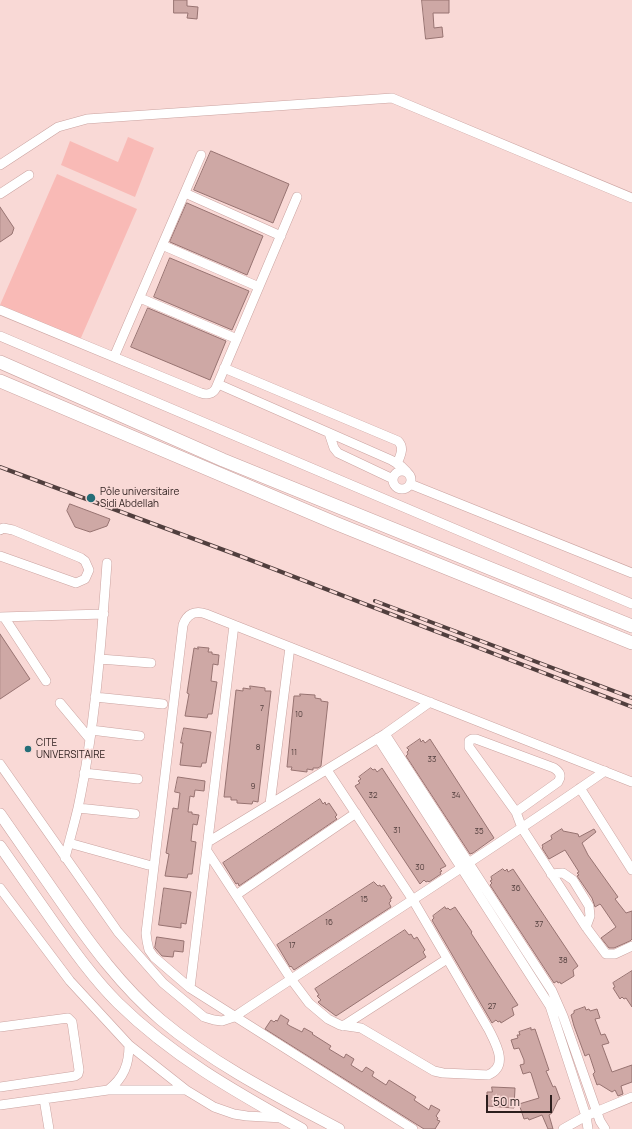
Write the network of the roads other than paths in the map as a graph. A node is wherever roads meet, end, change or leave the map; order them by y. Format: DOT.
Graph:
graph roads {
  1 [pos="201,155"];
  2 [pos="0,165"];
  3 [pos="29,175"];
  4 [pos="185,193"];
  5 [pos="0,194"];
  6 [pos="297,197"];
  7 [pos="632,198"];
  8 [pos="281,236"];
  9 [pos="162,245"];
  10 [pos="259,286"];
  11 [pos="140,298"];
  12 [pos="0,310"];
  13 [pos="0,336"];
  14 [pos="237,338"];
  15 [pos="114,357"];
  16 [pos="0,362"];
  17 [pos="224,368"];
  18 [pos="0,381"];
  19 [pos="218,384"];
  20 [pos="329,432"];
  21 [pos="397,464"];
  22 [pos="407,472"];
  23 [pos="393,479"];
  24 [pos="410,484"];
  25 [pos="0,530"];
  26 [pos="0,556"];
  27 [pos="107,563"];
  28 [pos="632,573"];
  29 [pos="632,604"];
  30 [pos="104,614"];
  31 [pos="2,617"];
  32 [pos="234,625"];
  33 [pos="632,626"];
  34 [pos="632,643"];
  35 [pos="290,647"];
  36 [pos="100,659"];
  37 [pos="151,663"];
  38 [pos="46,681"];
  39 [pos="95,697"];
  40 [pos="430,702"];
  41 [pos="60,703"];
  42 [pos="163,704"];
  43 [pos="90,735"];
  44 [pos="140,736"];
  45 [pos="382,736"];
  46 [pos="0,764"];
  47 [pos="328,770"];
  48 [pos="605,771"];
  49 [pos="84,773"];
  50 [pos="138,779"];
  51 [pos="632,782"];
  52 [pos="580,788"];
  53 [pos="270,804"];
  54 [pos="78,808"];
  55 [pos="516,812"];
  56 [pos="356,813"];
  57 [pos="0,814"];
  58 [pos="135,814"];
  59 [pos="522,828"];
  60 [pos="69,842"];
  61 [pos="0,846"];
  62 [pos="207,847"];
  63 [pos="65,858"];
  64 [pos="148,864"];
  65 [pos="465,865"];
  66 [pos="632,870"];
  67 [pos="551,874"];
  68 [pos="0,888"];
  69 [pos="236,895"];
  70 [pos="413,900"];
  71 [pos="586,927"];
  72 [pos="632,946"];
  73 [pos="447,959"];
  74 [pos="291,979"];
  75 [pos="190,988"];
  76 [pos="234,1017"];
  77 [pos="343,1026"];
  78 [pos="0,1027"];
  79 [pos="129,1045"];
  80 [pos="0,1088"];
  81 [pos="108,1090"];
  82 [pos="186,1090"];
  83 [pos="632,1097"];
  84 [pos="44,1099"];
  85 [pos="0,1105"];
  86 [pos="597,1111"];
  87 [pos="586,1116"];
  88 [pos="284,1118"];
  89 [pos="49,1129"];
  90 [pos="302,1129"];
  91 [pos="339,1129"];
  92 [pos="413,1129"];
  93 [pos="562,1129"];
  94 [pos="588,1129"];
  95 [pos="605,1129"];
  1 -- 4 [label="street"];
  2 -- 7 [label="street"];
  3 -- 5 [label="street"];
  4 -- 8 [label="street"];
  4 -- 9 [label="street"];
  6 -- 8 [label="street"];
  8 -- 10 [label="street"];
  9 -- 10 [label="street"];
  9 -- 11 [label="street"];
  10 -- 14 [label="street"];
  11 -- 14 [label="street"];
  11 -- 15 [label="street"];
  12 -- 15 [label="street"];
  13 -- 29 [label="street"];
  14 -- 17 [label="street"];
  15 -- 19 [label="street"];
  16 -- 33 [label="highway"];
  17 -- 19 [label="street"];
  17 -- 21 [label="street"];
  18 -- 34 [label="highway"];
  19 -- 20 [label="street"];
  20 -- 21 [label="street"];
  20 -- 23 [label="street"];
  21 -- 22 [label="street"];
  22 -- 23 [label="street"];
  22 -- 24 [label="street"];
  23 -- 24 [label="street"];
  24 -- 28 [label="street"];
  25 -- 26 [label="street"];
  27 -- 30 [label="street"];
  30 -- 31 [label="street"];
  30 -- 36 [label="street"];
  31 -- 38 [label="street"];
  32 -- 35 [label="street"];
  32 -- 62 [label="street"];
  32 -- 75 [label="street"];
  35 -- 40 [label="street"];
  35 -- 53 [label="street"];
  36 -- 37 [label="street"];
  36 -- 39 [label="street"];
  39 -- 42 [label="street"];
  39 -- 43 [label="street"];
  40 -- 45 [label="street"];
  40 -- 48 [label="street"];
  41 -- 43 [label="street"];
  43 -- 44 [label="street"];
  43 -- 49 [label="street"];
  45 -- 47 [label="street"];
  45 -- 65 [label="street"];
  46 -- 63 [label="street"];
  47 -- 53 [label="street"];
  47 -- 56 [label="street"];
  48 -- 51 [label="street"];
  48 -- 52 [label="street"];
  49 -- 50 [label="street"];
  49 -- 54 [label="street"];
  52 -- 59 [label="street"];
  52 -- 66 [label="street"];
  53 -- 62 [label="street"];
  54 -- 58 [label="street"];
  54 -- 60 [label="street"];
  55 -- 55 [label="street"];
  55 -- 59 [label="street"];
  56 -- 69 [label="street"];
  56 -- 70 [label="street"];
  57 -- 91 [label="main road"];
  59 -- 65 [label="street"];
  59 -- 67 [label="street"];
  60 -- 63 [label="street"];
  60 -- 64 [label="street"];
  61 -- 88 [label="main road"];
  62 -- 69 [label="street"];
  62 -- 75 [label="street"];
  63 -- 76 [label="street"];
  65 -- 70 [label="street"];
  65 -- 86 [label="street"];
  65 -- 87 [label="street"];
  67 -- 71 [label="street"];
  67 -- 71 [label="street"];
  68 -- 79 [label="street"];
  69 -- 74 [label="street"];
  70 -- 73 [label="street"];
  70 -- 74 [label="street"];
  71 -- 72 [label="street"];
  73 -- 77 [label="street"];
  73 -- 77 [label="street"];
  74 -- 76 [label="street"];
  74 -- 77 [label="street"];
  75 -- 76 [label="street"];
  76 -- 92 [label="street"];
  78 -- 80 [label="street"];
  79 -- 81 [label="street"];
  79 -- 82 [label="street"];
  81 -- 82 [label="street"];
  81 -- 84 [label="street"];
  82 -- 88 [label="street"];
  83 -- 86 [label="street"];
  84 -- 85 [label="street"];
  84 -- 89 [label="street"];
  86 -- 87 [label="street"];
  86 -- 95 [label="street"];
  87 -- 93 [label="street"];
  87 -- 94 [label="street"];
  88 -- 90 [label="main road"];
}
